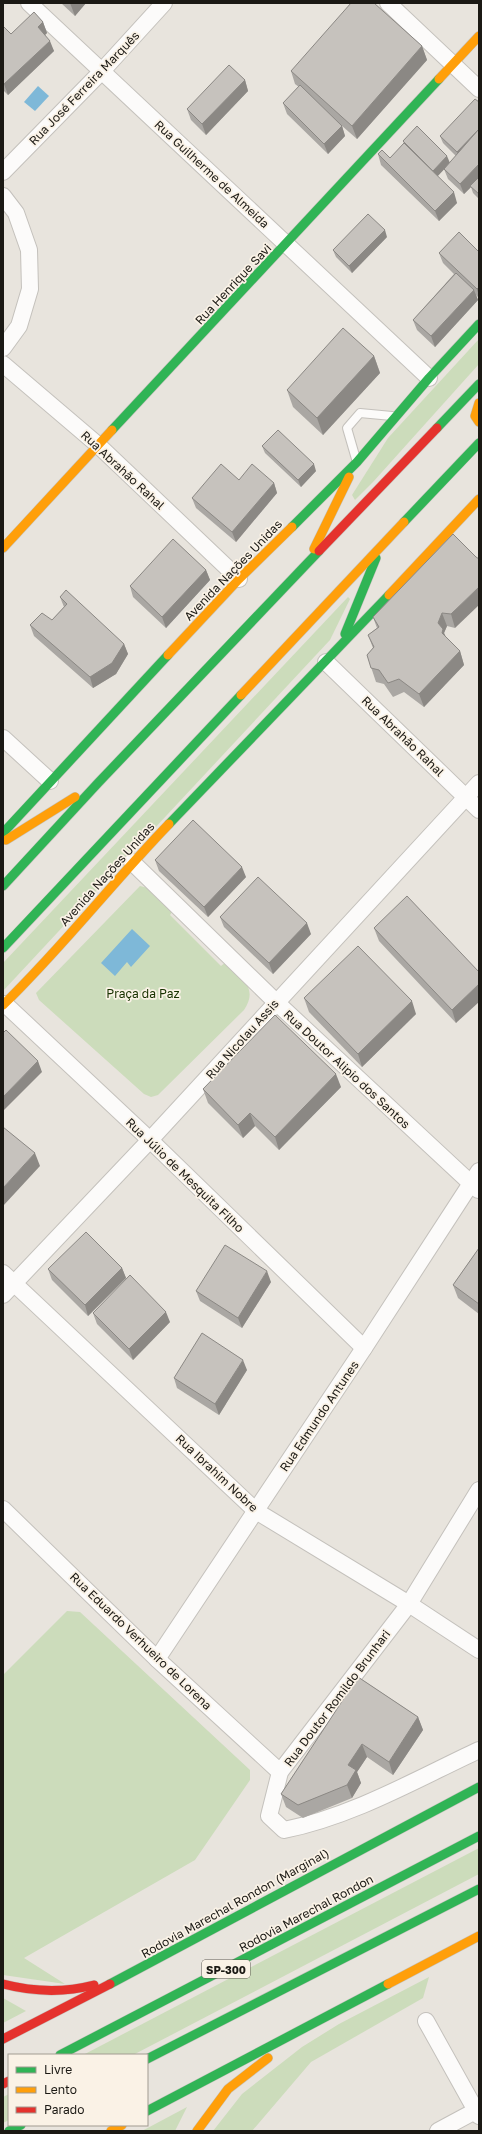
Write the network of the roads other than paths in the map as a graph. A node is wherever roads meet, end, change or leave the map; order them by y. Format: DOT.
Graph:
graph roads {
  1 [pos="29,3"];
  2 [pos="164,3"];
  3 [pos="388,3"];
  4 [pos="479,36"];
  5 [pos="453,64"];
  6 [pos="102,71"];
  7 [pos="479,88"];
  8 [pos="3,172"];
  9 [pos="3,196"];
  10 [pos="287,244"];
  11 [pos="479,324"];
  12 [pos="3,348"];
  13 [pos="3,364"];
  14 [pos="429,378"];
  15 [pos="479,384"];
  16 [pos="479,403"];
  17 [pos="395,417"];
  18 [pos="479,422"];
  19 [pos="479,443"];
  20 [pos="98,445"];
  21 [pos="357,462"];
  22 [pos="479,499"];
  23 [pos="381,546"];
  24 [pos="3,548"];
  25 [pos="305,568"];
  26 [pos="239,579"];
  27 [pos="340,646"];
  28 [pos="326,662"];
  29 [pos="3,738"];
  30 [pos="50,781"];
  31 [pos="98,783"];
  32 [pos="479,783"];
  33 [pos="465,797"];
  34 [pos="479,810"];
  35 [pos="3,833"];
  36 [pos="3,842"];
  37 [pos="132,862"];
  38 [pos="3,886"];
  39 [pos="3,948"];
  40 [pos="276,1002"];
  41 [pos="4,1005"];
  42 [pos="150,1140"];
  43 [pos="476,1182"];
  44 [pos="7,1284"];
  45 [pos="364,1348"];
  46 [pos="479,1490"];
  47 [pos="3,1509"];
  48 [pos="256,1511"];
  49 [pos="409,1604"];
  50 [pos="479,1650"];
  51 [pos="157,1658"];
  52 [pos="479,1750"];
  53 [pos="280,1772"];
  54 [pos="479,1787"];
  55 [pos="479,1836"];
  56 [pos="479,1889"];
  57 [pos="479,1936"];
  58 [pos="131,1974"];
  59 [pos="3,1984"];
  60 [pos="316,2020"];
  61 [pos="426,2021"];
  62 [pos="3,2039"];
  63 [pos="62,2054"];
  64 [pos="148,2058"];
  65 [pos="148,2110"];
  66 [pos="478,2112"];
  67 [pos="19,2126"];
  68 [pos="120,2126"];
  69 [pos="9,2131"];
  70 [pos="111,2131"];
  71 [pos="197,2131"];
  72 [pos="438,2131"];
  1 -- 6 [label="street, Rua Guilherme de Almeida"];
  2 -- 6 [label="street, Rua José Ferreira Marquês"];
  3 -- 5 [label="street"];
  4 -- 5 [label="main road, Rua Henrique Savi"];
  5 -- 7 [label="street"];
  5 -- 10 [label="main road, Rua Henrique Savi"];
  6 -- 8 [label="street, Rua José Ferreira Marquês"];
  6 -- 10 [label="street, Rua Guilherme de Almeida"];
  9 -- 12 [label="street"];
  10 -- 14 [label="street, Rua Guilherme de Almeida"];
  10 -- 20 [label="main road, Rua Henrique Savi"];
  11 -- 14 [label="main road, Avenida Nações Unidas"];
  13 -- 20 [label="street, Rua Abrahão Rahal"];
  14 -- 17 [label="main road, Avenida Nações Unidas"];
  15 -- 25 [label="main road"];
  16 -- 18 [label="main road"];
  17 -- 21 [label="main road, Avenida Nações Unidas"];
  17 -- 21 [label="lane"];
  19 -- 23 [label="main road, Avenida Nações Unidas"];
  20 -- 24 [label="main road, Rua Henrique Savi"];
  20 -- 26 [label="street, Rua Abrahão Rahal"];
  21 -- 25 [label="main road"];
  21 -- 26 [label="main road, Avenida Nações Unidas"];
  22 -- 27 [label="main road, Avenida Nações Unidas"];
  23 -- 27 [label="main road"];
  23 -- 39 [label="main road, Avenida Nações Unidas"];
  25 -- 31 [label="main road"];
  26 -- 30 [label="main road, Avenida Nações Unidas"];
  27 -- 28 [label="main road, Avenida Nações Unidas"];
  28 -- 33 [label="street, Rua Abrahão Rahal"];
  28 -- 37 [label="main road, Avenida Nações Unidas"];
  29 -- 30 [label="street"];
  30 -- 35 [label="main road, Avenida Nações Unidas"];
  31 -- 36 [label="main road"];
  31 -- 38 [label="main road"];
  32 -- 33 [label="street, Rua Nicolau Assis"];
  33 -- 34 [label="street, Rua Abrahão Rahal"];
  33 -- 40 [label="street, Rua Nicolau Assis"];
  37 -- 40 [label="street, Rua Doutor Alipio dos Santos"];
  37 -- 41 [label="main road, Avenida Nações Unidas"];
  40 -- 42 [label="street, Rua Nicolau Assis"];
  40 -- 43 [label="street, Rua Doutor Alipio dos Santos"];
  41 -- 42 [label="street, Rua Júlio de Mesquita Filho"];
  42 -- 44 [label="street, Rua Nicolau Assis"];
  42 -- 45 [label="street, Rua Júlio de Mesquita Filho"];
  43 -- 45 [label="street, Rua Edmundo Antunes"];
  44 -- 48 [label="street, Rua Ibrahim Nobre"];
  45 -- 48 [label="street, Rua Edmundo Antunes"];
  46 -- 49 [label="street, Rua Doutor Romildo Brunhari"];
  47 -- 51 [label="street, Rua Eduardo Verhueiro de Lorena"];
  48 -- 49 [label="street, Rua Ibrahim Nobre"];
  48 -- 51 [label="street, Rua Edmundo Antunes"];
  49 -- 50 [label="street, Rua Ibrahim Nobre"];
  49 -- 53 [label="street, Rua Doutor Romildo Brunhari"];
  51 -- 53 [label="street, Rua Eduardo Verhueiro de Lorena"];
  52 -- 53 [label="street, Rua Doutor Romildo Brunhari"];
  54 -- 58 [label="main road, Rodovia Marechal Rondon (Marginal)"];
  55 -- 63 [label="main road, Rodovia Marechal Rondon / SP-300"];
  56 -- 64 [label="main road"];
  57 -- 60 [label="main road"];
  58 -- 59 [label="main road"];
  58 -- 62 [label="main road, Rodovia Marechal Rondon (Marginal)"];
  60 -- 65 [label="main road"];
  60 -- 71 [label="main road"];
  61 -- 66 [label="street"];
  66 -- 72 [label="street"];
  67 -- 69 [label="main road"];
  68 -- 70 [label="main road"];
}
